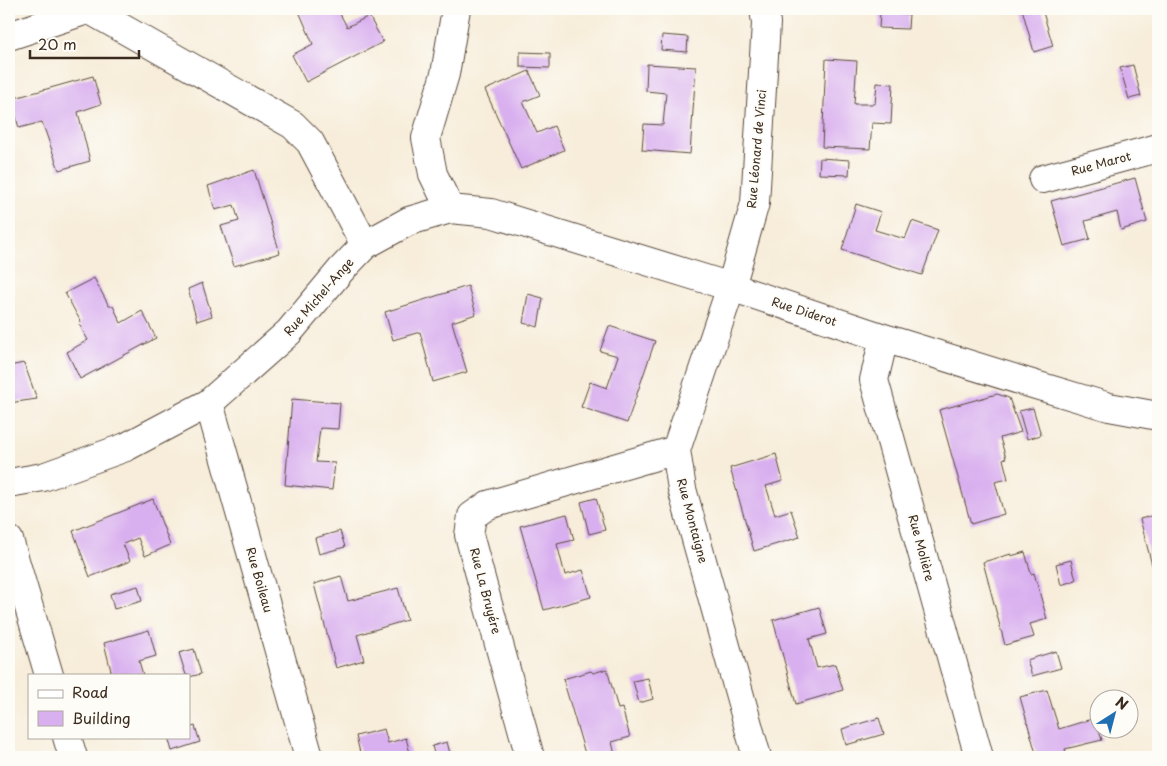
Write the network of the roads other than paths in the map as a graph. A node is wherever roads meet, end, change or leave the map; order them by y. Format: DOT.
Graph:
graph roads {
  1 [pos="90,9"];
  2 [pos="456,9"];
  3 [pos="764,9"];
  4 [pos="9,36"];
  5 [pos="1158,148"];
  6 [pos="1044,179"];
  7 [pos="450,209"];
  8 [pos="365,245"];
  9 [pos="731,287"];
  10 [pos="884,338"];
  11 [pos="209,403"];
  12 [pos="1158,416"];
  13 [pos="676,450"];
  14 [pos="9,483"];
  15 [pos="9,540"];
  16 [pos="49,674"];
  17 [pos="67,738"];
  18 [pos="73,757"];
  19 [pos="309,757"];
  20 [pos="530,757"];
  21 [pos="757,757"];
  22 [pos="978,757"];
  1 -- 4 [label="street"];
  1 -- 8 [label="street"];
  2 -- 7 [label="street"];
  3 -- 9 [label="street, Rue Léonard de Vinci"];
  5 -- 6 [label="street, Rue Marot"];
  7 -- 8 [label="street, Rue Michel-Ange"];
  7 -- 9 [label="street, Rue Diderot"];
  8 -- 11 [label="street, Rue Michel-Ange"];
  9 -- 10 [label="street, Rue Diderot"];
  9 -- 13 [label="street, Rue Montaigne"];
  10 -- 12 [label="street, Rue Diderot"];
  10 -- 22 [label="street, Rue Molière"];
  11 -- 14 [label="street, Rue Michel-Ange"];
  11 -- 19 [label="street, Rue Boileau"];
  13 -- 20 [label="street, Rue La Bruyére"];
  13 -- 21 [label="street, Rue Montaigne"];
  15 -- 16 [label="street"];
  17 -- 18 [label="street"];
}
